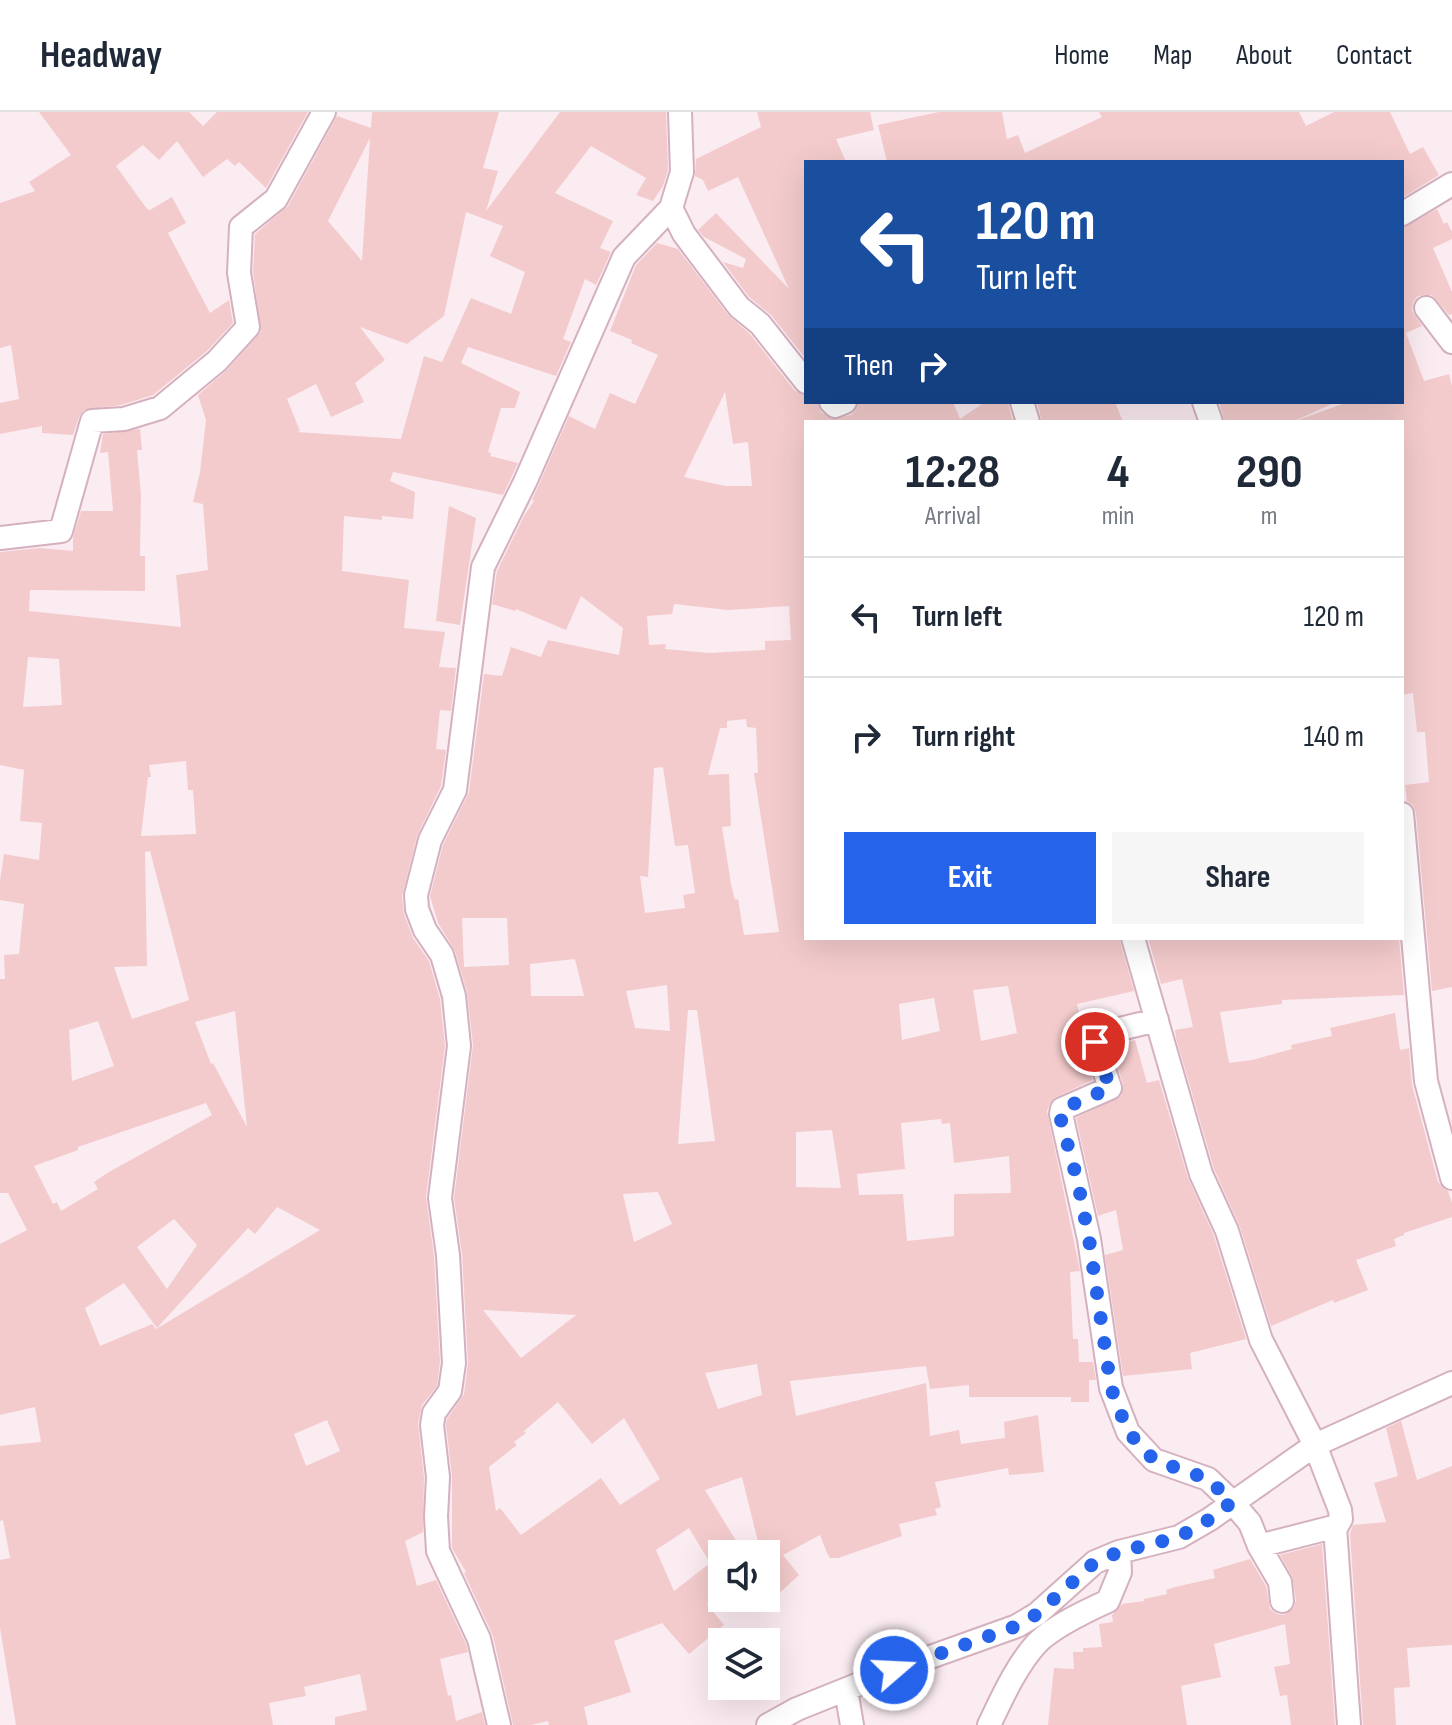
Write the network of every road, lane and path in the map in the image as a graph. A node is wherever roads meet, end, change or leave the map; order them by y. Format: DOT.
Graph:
graph roads {
  1 [pos="324,112"];
  2 [pos="680,112"];
  3 [pos="1452,184"];
  4 [pos="671,208"];
  5 [pos="1404,213"];
  6 [pos="1426,308"];
  7 [pos="1452,342"];
  8 [pos="804,379"];
  9 [pos="0,538"];
  10 [pos="1404,836"];
  11 [pos="1134,940"];
  12 [pos="1157,1020"];
  13 [pos="1452,1178"];
  14 [pos="1452,1383"];
  15 [pos="1315,1445"];
  16 [pos="1232,1502"];
  17 [pos="1335,1527"];
  18 [pos="1259,1546"];
  19 [pos="1119,1552"];
  20 [pos="1282,1601"];
  21 [pos="846,1690"];
  22 [pos="499,1725"];
  23 [pos="768,1725"];
  24 [pos="852,1725"];
  25 [pos="989,1725"];
  26 [pos="1349,1725"];
  1 -- 9 [label="street"];
  2 -- 4 [label="street"];
  3 -- 5 [label="street"];
  4 -- 8 [label="street"];
  4 -- 22 [label="street"];
  6 -- 7 [label="street"];
  10 -- 13 [label="street"];
  11 -- 12 [label="street"];
  12 -- 15 [label="street"];
  12 -- 16 [label="street"];
  14 -- 15 [label="street"];
  15 -- 16 [label="street"];
  15 -- 17 [label="street"];
  16 -- 18 [label="street"];
  16 -- 19 [label="street"];
  17 -- 18 [label="street"];
  17 -- 26 [label="street"];
  18 -- 20 [label="street"];
  19 -- 21 [label="street"];
  19 -- 25 [label="street"];
  21 -- 23 [label="street"];
  21 -- 24 [label="street"];
}
